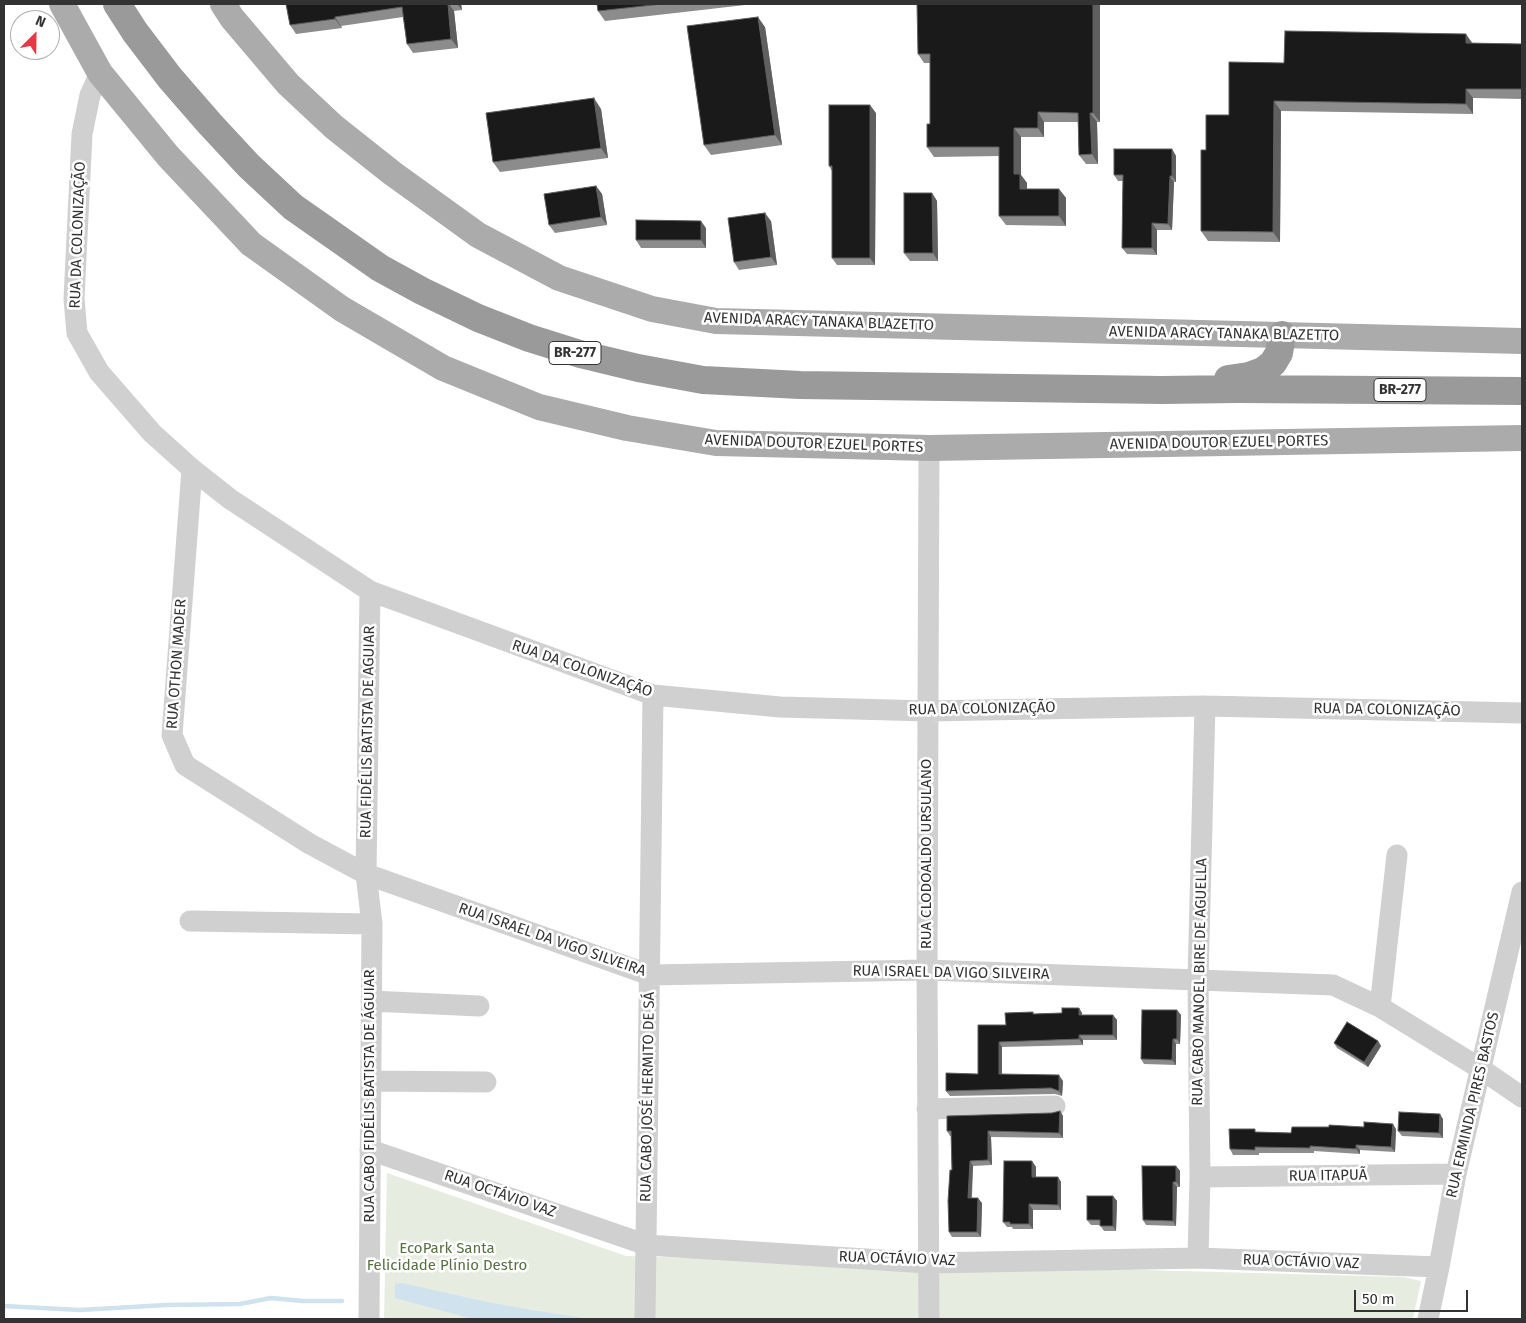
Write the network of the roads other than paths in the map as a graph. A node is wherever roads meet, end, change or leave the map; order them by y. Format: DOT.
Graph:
graph roads {
  1 [pos="62,4"];
  2 [pos="116,4"];
  3 [pos="223,4"];
  4 [pos="100,72"];
  5 [pos="1282,335"];
  6 [pos="1522,340"];
  7 [pos="1162,390"];
  8 [pos="1522,391"];
  9 [pos="1522,438"];
  10 [pos="929,448"];
  11 [pos="192,469"];
  12 [pos="370,591"];
  13 [pos="653,695"];
  14 [pos="1205,706"];
  15 [pos="928,711"];
  16 [pos="1517,716"];
  17 [pos="1398,855"];
  18 [pos="366,874"];
  19 [pos="1522,892"];
  20 [pos="190,921"];
  21 [pos="372,924"];
  22 [pos="927,970"];
  23 [pos="650,975"];
  24 [pos="1198,979"];
  25 [pos="371,1001"];
  26 [pos="479,1006"];
  27 [pos="1380,1007"];
  28 [pos="1481,1069"];
  29 [pos="371,1081"];
  30 [pos="486,1082"];
  31 [pos="1522,1097"];
  32 [pos="1055,1106"];
  33 [pos="927,1109"];
  34 [pos="370,1150"];
  35 [pos="1456,1174"];
  36 [pos="1200,1177"];
  37 [pos="646,1245"];
  38 [pos="1198,1258"];
  39 [pos="928,1263"];
  40 [pos="1439,1267"];
  41 [pos="369,1319"];
  42 [pos="645,1319"];
  43 [pos="929,1319"];
  44 [pos="1428,1319"];
  1 -- 4 [label="main road, AVENIDA DOUTOR EZUEL PORTES"];
  2 -- 7 [label="highway, BR-277"];
  3 -- 5 [label="main road, AVENIDA ARACY TANAKA BLAZETTO"];
  4 -- 10 [label="main road, AVENIDA DOUTOR EZUEL PORTES"];
  4 -- 11 [label="street, RUA DA COLONIZAÇÃO"];
  5 -- 6 [label="main road, AVENIDA ARACY TANAKA BLAZETTO"];
  5 -- 7 [label="highway"];
  7 -- 8 [label="highway, BR-277"];
  9 -- 10 [label="main road, AVENIDA DOUTOR EZUEL PORTES"];
  10 -- 15 [label="street, RUA CLODOALDO URSULANO"];
  11 -- 12 [label="street, RUA DA COLONIZAÇÃO"];
  11 -- 18 [label="street, RUA OTHON MADER"];
  12 -- 13 [label="street, RUA DA COLONIZAÇÃO"];
  12 -- 18 [label="street, RUA FIDÉLIS BATISTA DE AGUIAR"];
  13 -- 15 [label="street, RUA DA COLONIZAÇÃO"];
  13 -- 23 [label="street, RUA CABO JOSÉ HERMITO DE SÁ"];
  14 -- 15 [label="street, RUA DA COLONIZAÇÃO"];
  14 -- 16 [label="street, RUA DA COLONIZAÇÃO"];
  14 -- 24 [label="street, RUA CABO MANOEL BIRE DE AGUELLA"];
  15 -- 22 [label="street, RUA CLODOALDO URSULANO"];
  17 -- 27 [label="street"];
  18 -- 21 [label="street, RUA CABO FIDÉLIS BATISTA DE ÁGUIAR"];
  18 -- 23 [label="street, RUA ISRAEL DA VIGO SILVEIRA"];
  19 -- 28 [label="street, RUA ERMINDA PIRES BASTOS"];
  20 -- 21 [label="street"];
  21 -- 25 [label="street, RUA CABO FIDÉLIS BATISTA DE ÁGUIAR"];
  22 -- 23 [label="street, RUA ISRAEL DA VIGO SILVEIRA"];
  22 -- 24 [label="street, RUA ISRAEL DA VIGO SILVEIRA"];
  22 -- 33 [label="street, RUA CLODOALDO URSULANO"];
  23 -- 37 [label="street, RUA CABO JOSÉ HERMITO DE SÁ"];
  24 -- 27 [label="street, RUA ISRAEL DA VIGO SILVEIRA"];
  24 -- 36 [label="street, RUA CABO MANOEL BIRE DE AGUELLA"];
  25 -- 26 [label="street"];
  25 -- 29 [label="street, RUA CABO FIDÉLIS BATISTA DE ÁGUIAR"];
  27 -- 28 [label="street, RUA ISRAEL DA VIGO SILVEIRA"];
  28 -- 31 [label="street, RUA ISRAEL DA VIGO SILVEIRA"];
  28 -- 35 [label="street, RUA ERMINDA PIRES BASTOS"];
  29 -- 30 [label="street"];
  29 -- 34 [label="street, RUA CABO FIDÉLIS BATISTA DE ÁGUIAR"];
  32 -- 33 [label="street"];
  33 -- 39 [label="street, RUA CLODOALDO URSULANO"];
  34 -- 37 [label="street, RUA OCTÁVIO VAZ"];
  34 -- 41 [label="street, RUA CABO FIDÉLIS BATISTA DE ÁGUIAR"];
  35 -- 36 [label="street, RUA ITAPUÃ"];
  35 -- 40 [label="street, RUA ERMINDA PIRES BASTOS"];
  36 -- 38 [label="street, RUA CABO MANOEL BIRE DE AGUELLA"];
  37 -- 39 [label="street, RUA OCTÁVIO VAZ"];
  37 -- 42 [label="street, RUA CABO JOSÉ HERMITO DE SÁ"];
  38 -- 39 [label="street, RUA OCTÁVIO VAZ"];
  38 -- 40 [label="street, RUA OCTÁVIO VAZ"];
  39 -- 43 [label="street, RUA CLODOALDO URSULANO"];
  40 -- 44 [label="street, RUA ERMINDA PIRES BASTOS"];
}
